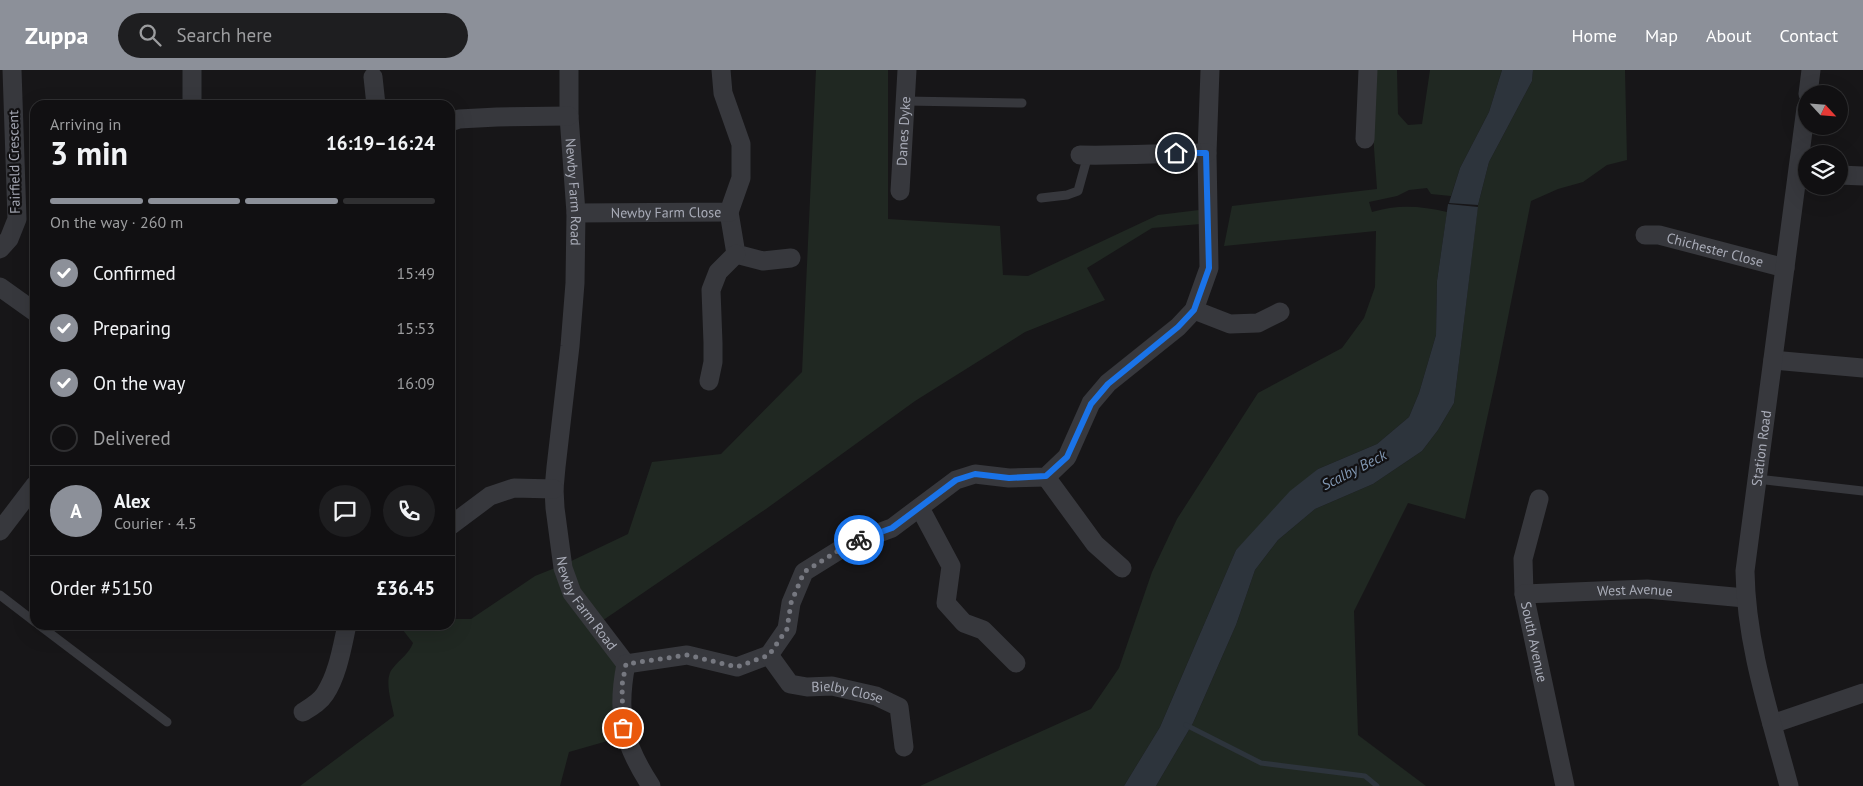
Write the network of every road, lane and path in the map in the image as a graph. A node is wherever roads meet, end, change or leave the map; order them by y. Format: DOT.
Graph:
graph roads {
  1 [pos="12,70"];
  2 [pos="192,70"];
  3 [pos="568,70"];
  4 [pos="721,70"];
  5 [pos="908,70"];
  6 [pos="1210,70"];
  7 [pos="1368,70"];
  8 [pos="1811,70"];
  9 [pos="373,77"];
  10 [pos="1809,85"];
  11 [pos="192,100"];
  12 [pos="375,100"];
  13 [pos="906,100"];
  14 [pos="1022,103"];
  15 [pos="569,116"];
  16 [pos="455,120"];
  17 [pos="1365,139"];
  18 [pos="1206,153"];
  19 [pos="1084,155"];
  20 [pos="1848,175"];
  21 [pos="1863,176"];
  22 [pos="900,191"];
  23 [pos="1798,195"];
  24 [pos="1042,198"];
  25 [pos="729,212"];
  26 [pos="576,213"];
  27 [pos="1645,235"];
  28 [pos="0,250"];
  29 [pos="736,254"];
  30 [pos="790,258"];
  31 [pos="1785,268"];
  32 [pos="0,287"];
  33 [pos="30,308"];
  34 [pos="1194,310"];
  35 [pos="1280,312"];
  36 [pos="1773,360"];
  37 [pos="1863,368"];
  38 [pos="709,381"];
  39 [pos="1046,476"];
  40 [pos="1757,480"];
  41 [pos="554,489"];
  42 [pos="1863,491"];
  43 [pos="30,492"];
  44 [pos="1539,499"];
  45 [pos="920,508"];
  46 [pos="455,522"];
  47 [pos="0,531"];
  48 [pos="1122,568"];
  49 [pos="1524,594"];
  50 [pos="0,595"];
  51 [pos="1745,598"];
  52 [pos="30,618"];
  53 [pos="46,630"];
  54 [pos="346,630"];
  55 [pos="769,655"];
  56 [pos="1016,663"];
  57 [pos="626,664"];
  58 [pos="1863,693"];
  59 [pos="303,712"];
  60 [pos="167,722"];
  61 [pos="1772,724"];
  62 [pos="904,747"];
  63 [pos="652,786"];
  64 [pos="1565,786"];
  65 [pos="1789,786"];
  1 -- 28 [label="street, Fairfield Crescent"];
  2 -- 11 [label="street"];
  3 -- 15 [label="street, Newby Farm Road"];
  4 -- 25 [label="street, Newby Farm Close"];
  5 -- 13 [label="street, Danes Dyke"];
  6 -- 18 [label="street"];
  7 -- 17 [label="street"];
  8 -- 10 [label="street"];
  9 -- 12 [label="street"];
  13 -- 14 [label="lane"];
  13 -- 22 [label="street, Danes Dyke"];
  15 -- 16 [label="street"];
  15 -- 26 [label="street, Newby Farm Road"];
  18 -- 19 [label="street"];
  18 -- 34 [label="street"];
  19 -- 24 [label="lane"];
  20 -- 21 [label="street"];
  23 -- 31 [label="street, Station Road"];
  25 -- 26 [label="street, Newby Farm Close"];
  25 -- 29 [label="street"];
  26 -- 41 [label="street, Newby Farm Road"];
  27 -- 31 [label="street, Chichester Close"];
  29 -- 30 [label="street"];
  29 -- 38 [label="street"];
  31 -- 36 [label="street, Station Road"];
  32 -- 33 [label="street"];
  34 -- 35 [label="street"];
  34 -- 39 [label="street"];
  36 -- 37 [label="street"];
  36 -- 40 [label="street, Station Road"];
  39 -- 45 [label="street"];
  39 -- 48 [label="street"];
  40 -- 42 [label="lane"];
  40 -- 51 [label="street, Station Road"];
  41 -- 46 [label="street"];
  41 -- 57 [label="street, Newby Farm Road"];
  43 -- 47 [label="street"];
  44 -- 49 [label="street, South Avenue"];
  45 -- 55 [label="street"];
  45 -- 56 [label="street"];
  49 -- 51 [label="street, West Avenue"];
  49 -- 64 [label="street, South Avenue"];
  50 -- 52 [label="lane"];
  51 -- 61 [label="street, Station Road"];
  53 -- 60 [label="lane"];
  54 -- 59 [label="street"];
  55 -- 57 [label="street, Newby Farm Road"];
  55 -- 62 [label="street, Bielby Close"];
  57 -- 63 [label="street"];
  58 -- 61 [label="street"];
  61 -- 65 [label="street, Station Road"];
}
